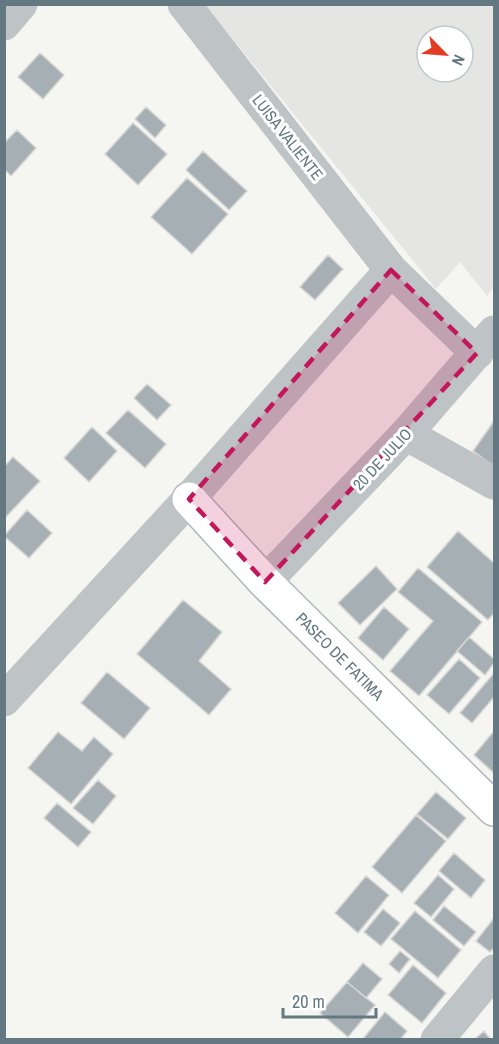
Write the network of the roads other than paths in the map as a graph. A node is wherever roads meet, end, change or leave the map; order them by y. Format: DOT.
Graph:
graph roads {
  1 [pos="21,4"];
  2 [pos="184,4"];
  3 [pos="4,24"];
  4 [pos="391,270"];
  5 [pos="486,343"];
  6 [pos="406,434"];
  7 [pos="495,483"];
  8 [pos="189,499"];
  9 [pos="265,582"];
  10 [pos="4,700"];
  11 [pos="495,809"];
  12 [pos="495,971"];
  13 [pos="437,1040"];
  1 -- 3 [label="street"];
  2 -- 4 [label="street, LUISA VALIENTE"];
  4 -- 5 [label="street, LUISA VALIENTE"];
  4 -- 8 [label="street"];
  5 -- 6 [label="street, 20 DE JULIO"];
  6 -- 7 [label="street"];
  6 -- 9 [label="street, 20 DE JULIO"];
  8 -- 9 [label="street, PASEO DE FATIMA"];
  8 -- 10 [label="street"];
  9 -- 11 [label="street, PASEO DE FATIMA"];
  12 -- 13 [label="street"];
}
